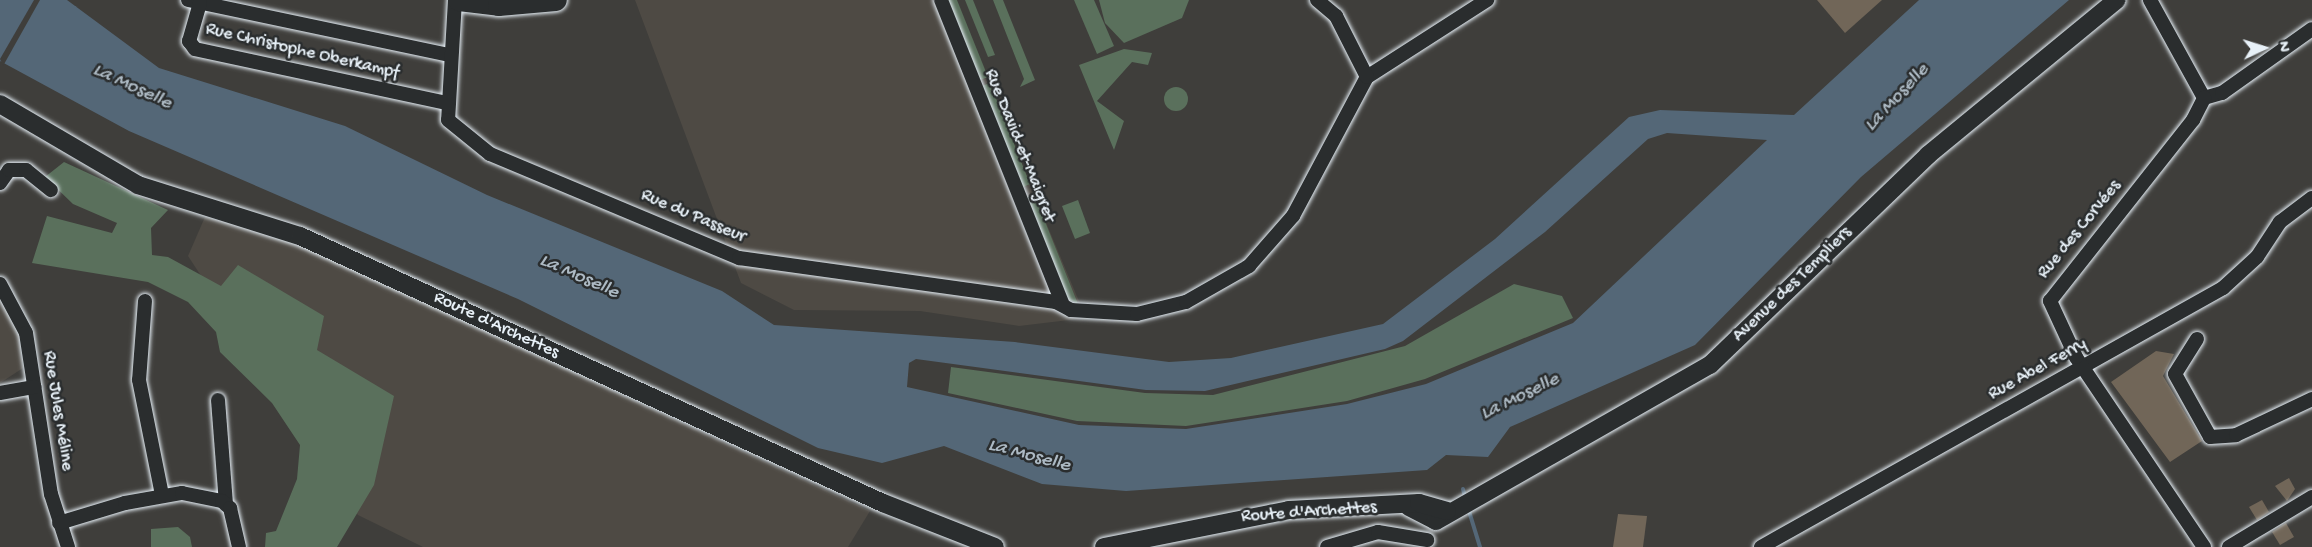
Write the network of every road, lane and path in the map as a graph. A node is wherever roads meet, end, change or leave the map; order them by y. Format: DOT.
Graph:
graph roads {
  1 [pos="454,0"];
  2 [pos="459,0"];
  3 [pos="556,0"];
  4 [pos="941,0"];
  5 [pos="1317,0"];
  6 [pos="1487,0"];
  7 [pos="2117,0"];
  8 [pos="194,1"];
  9 [pos="2154,2"];
  10 [pos="2312,29"];
  11 [pos="450,55"];
  12 [pos="1367,77"];
  13 [pos="2204,98"];
  14 [pos="447,103"];
  15 [pos="0,104"];
  16 [pos="0,183"];
  17 [pos="51,190"];
  18 [pos="2312,198"];
  19 [pos="0,284"];
  20 [pos="145,301"];
  21 [pos="1063,305"];
  22 [pos="2197,339"];
  23 [pos="2083,365"];
  24 [pos="34,387"];
  25 [pos="0,393"];
  26 [pos="2312,399"];
  27 [pos="218,400"];
  28 [pos="162,495"];
  29 [pos="2312,497"];
  30 [pos="226,505"];
  31 [pos="1442,516"];
  32 [pos="59,523"];
  33 [pos="972,544"];
  34 [pos="1426,544"];
  35 [pos="68,547"];
  36 [pos="239,547"];
  37 [pos="995,547"];
  38 [pos="1104,547"];
  39 [pos="1327,547"];
  40 [pos="1761,547"];
  41 [pos="2204,547"];
  42 [pos="2229,547"];
  1 -- 11 [label="street, Rue du Passeur"];
  2 -- 3 [label="main road"];
  4 -- 21 [label="street, Rue David-et-Maigret"];
  5 -- 12 [label="street"];
  6 -- 12 [label="street"];
  7 -- 31 [label="street, Avenue des Templiers"];
  8 -- 11 [label="street"];
  8 -- 14 [label="street, Rue Christophe Oberkampf"];
  9 -- 13 [label="street"];
  10 -- 13 [label="street"];
  11 -- 14 [label="street, Rue du Passeur"];
  12 -- 21 [label="street, Rue du Passeur"];
  13 -- 23 [label="street, Rue des Corvées"];
  14 -- 21 [label="street, Rue du Passeur"];
  15 -- 33 [label="street, Route d'Archettes"];
  16 -- 17 [label="street"];
  18 -- 23 [label="street, Rue Abel Ferry"];
  19 -- 24 [label="street, Rue Jules Méline"];
  20 -- 28 [label="street"];
  22 -- 26 [label="street"];
  23 -- 40 [label="street, Rue Abel Ferry"];
  23 -- 41 [label="street, Rue des Corvées"];
  24 -- 25 [label="street"];
  24 -- 32 [label="street, Rue Jules Méline"];
  27 -- 30 [label="street"];
  28 -- 30 [label="street"];
  28 -- 32 [label="street"];
  29 -- 42 [label="street"];
  30 -- 36 [label="street"];
  31 -- 34 [label="street"];
  31 -- 38 [label="street, Route d'Archettes"];
  32 -- 35 [label="street, Rue Jules Méline"];
  33 -- 37 [label="street, Route d'Archettes"];
  34 -- 39 [label="street"];
}
